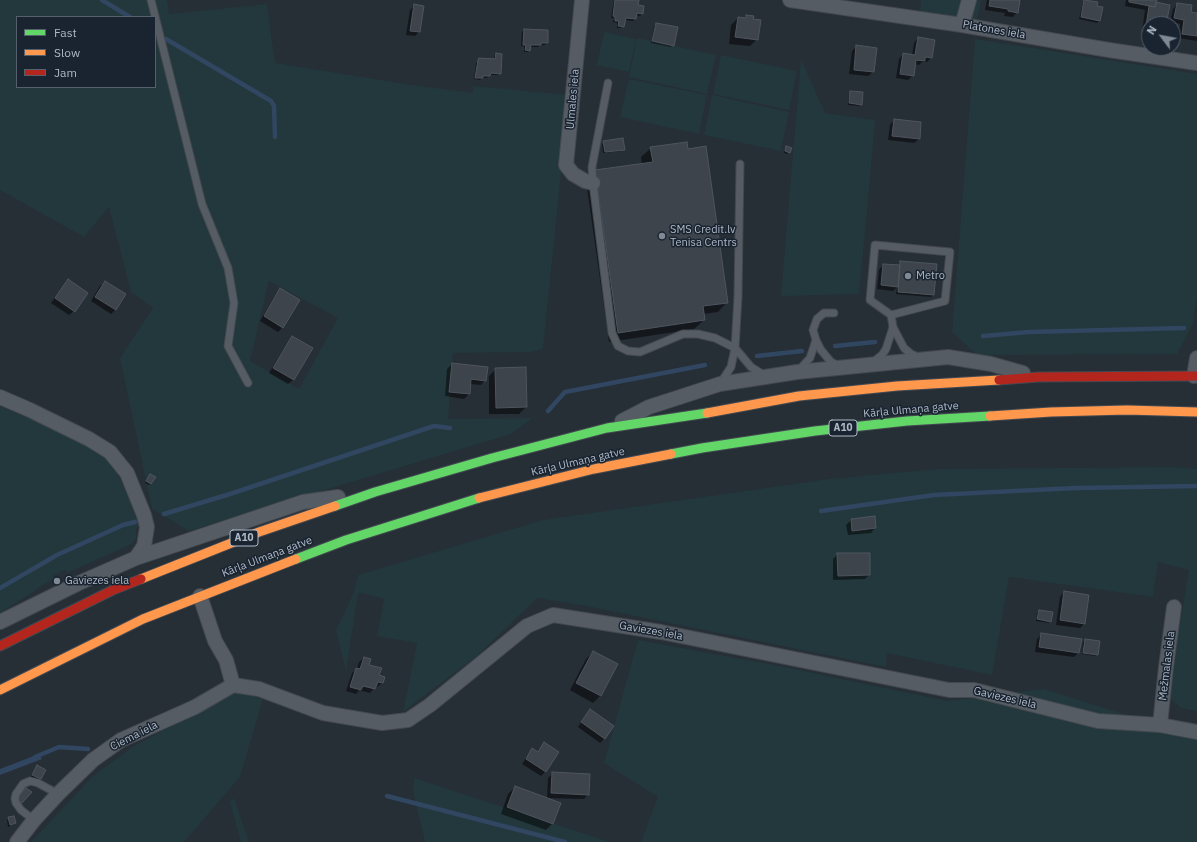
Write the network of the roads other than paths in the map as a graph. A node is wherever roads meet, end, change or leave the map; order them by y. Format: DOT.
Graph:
graph roads {
  1 [pos="151,0"];
  2 [pos="582,0"];
  3 [pos="790,0"];
  4 [pos="969,0"];
  5 [pos="155,16"];
  6 [pos="156,20"];
  7 [pos="962,25"];
  8 [pos="1197,63"];
  9 [pos="608,83"];
  10 [pos="740,164"];
  11 [pos="593,183"];
  12 [pos="834,313"];
  13 [pos="891,315"];
  14 [pos="893,327"];
  15 [pos="816,340"];
  16 [pos="735,348"];
  17 [pos="1197,358"];
  18 [pos="923,359"];
  19 [pos="869,364"];
  20 [pos="840,367"];
  21 [pos="797,372"];
  22 [pos="1196,376"];
  23 [pos="767,377"];
  24 [pos="1039,377"];
  25 [pos="248,382"];
  26 [pos="720,384"];
  27 [pos="0,397"];
  28 [pos="1197,412"];
  29 [pos="607,428"];
  30 [pos="375,492"];
  31 [pos="136,558"];
  32 [pos="200,596"];
  33 [pos="1174,607"];
  34 [pos="0,622"];
  35 [pos="0,646"];
  36 [pos="233,685"];
  37 [pos="0,690"];
  38 [pos="1160,725"];
  39 [pos="1197,732"];
  40 [pos="58,794"];
  41 [pos="34,820"];
  42 [pos="17,842"];
  1 -- 5 [label="lane"];
  2 -- 11 [label="street, Ulmales iela"];
  3 -- 7 [label="street, Platones iela"];
  4 -- 7 [label="street"];
  6 -- 25 [label="lane"];
  7 -- 8 [label="street, Platones iela"];
  9 -- 11 [label="lane"];
  10 -- 16 [label="lane"];
  11 -- 16 [label="lane"];
  12 -- 15 [label="lane"];
  13 -- 13 [label="lane"];
  13 -- 14 [label="lane"];
  14 -- 18 [label="lane"];
  14 -- 19 [label="lane"];
  15 -- 20 [label="lane"];
  15 -- 21 [label="lane"];
  16 -- 23 [label="lane"];
  16 -- 26 [label="lane"];
  17 -- 22 [label="street"];
  18 -- 19 [label="street"];
  18 -- 24 [label="street"];
  19 -- 20 [label="street"];
  20 -- 21 [label="street"];
  21 -- 23 [label="street"];
  22 -- 24 [label="highway, A10"];
  23 -- 26 [label="street"];
  24 -- 29 [label="highway, A10"];
  26 -- 29 [label="street"];
  27 -- 31 [label="street"];
  28 -- 32 [label="highway, Kārļa Ulmaņa gatve / A10"];
  29 -- 30 [label="highway, A10"];
  30 -- 31 [label="street"];
  30 -- 35 [label="highway, A10"];
  31 -- 34 [label="street"];
  32 -- 36 [label="street"];
  32 -- 37 [label="highway, Kārļa Ulmaņa gatve / A10"];
  33 -- 38 [label="street, Mežmalas iela"];
  36 -- 38 [label="street, Gaviezes iela"];
  36 -- 40 [label="street, Ciema iela"];
  38 -- 39 [label="street, Gaviezes iela"];
  40 -- 41 [label="street, Ciema iela"];
  40 -- 41 [label="lane"];
  41 -- 42 [label="street, Ciema iela"];
}
